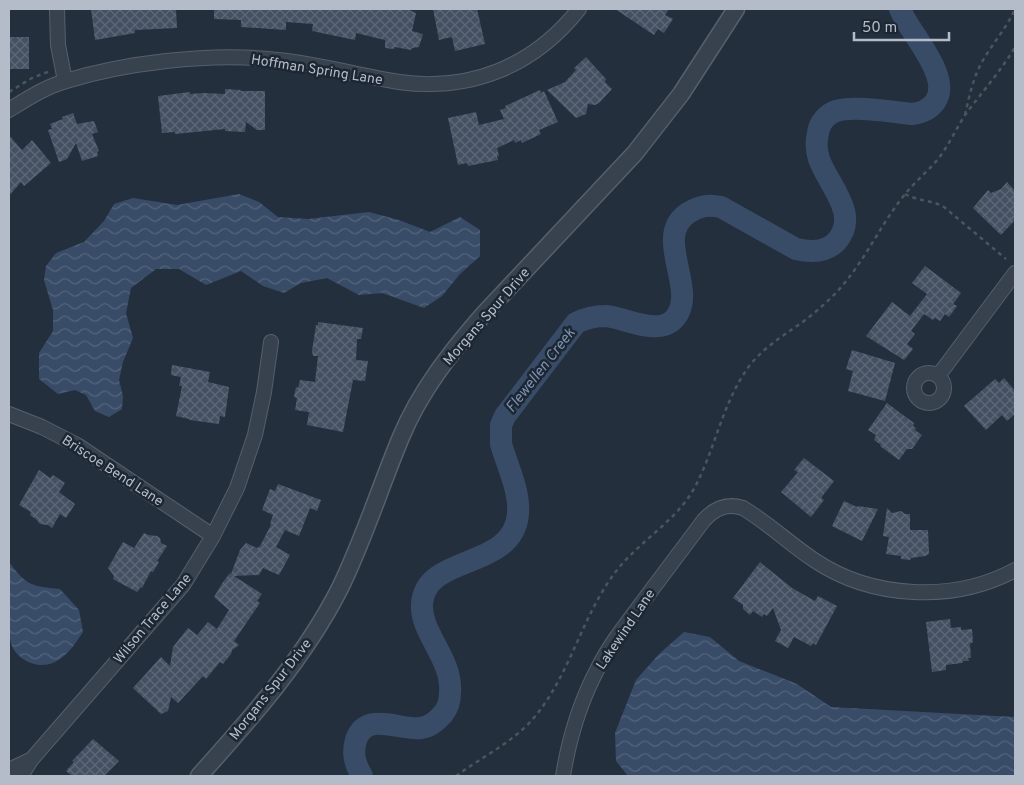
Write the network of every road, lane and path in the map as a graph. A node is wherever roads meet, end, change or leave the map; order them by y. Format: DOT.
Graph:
graph roads {
  1 [pos="57,9"];
  2 [pos="579,9"];
  3 [pos="736,9"];
  4 [pos="1015,9"];
  5 [pos="1015,47"];
  6 [pos="64,75"];
  7 [pos="9,92"];
  8 [pos="9,110"];
  9 [pos="964,117"];
  10 [pos="905,194"];
  11 [pos="1006,259"];
  12 [pos="1015,273"];
  13 [pos="271,342"];
  14 [pos="938,376"];
  15 [pos="9,414"];
  16 [pos="213,536"];
  17 [pos="1015,570"];
  18 [pos="31,760"];
  19 [pos="9,770"];
  20 [pos="21,776"];
  21 [pos="199,776"];
  22 [pos="456,776"];
  23 [pos="563,776"];
  1 -- 6 [label="street"];
  2 -- 6 [label="street, Hoffman Spring Lane"];
  3 -- 21 [label="street, Morgans Spur Drive"];
  4 -- 9 [label="path"];
  5 -- 9 [label="path"];
  6 -- 7 [label="path"];
  6 -- 8 [label="street, Hoffman Spring Lane"];
  9 -- 10 [label="path"];
  10 -- 11 [label="path"];
  10 -- 22 [label="path"];
  12 -- 14 [label="street"];
  13 -- 16 [label="street, Wilson Trace Lane"];
  15 -- 16 [label="street, Briscoe Bend Lane"];
  16 -- 18 [label="street, Wilson Trace Lane"];
  17 -- 23 [label="street, Lakewind Lane"];
  18 -- 19 [label="street, Wilson Trace Lane"];
  18 -- 20 [label="street, Wilson Trace Lane"];
}
